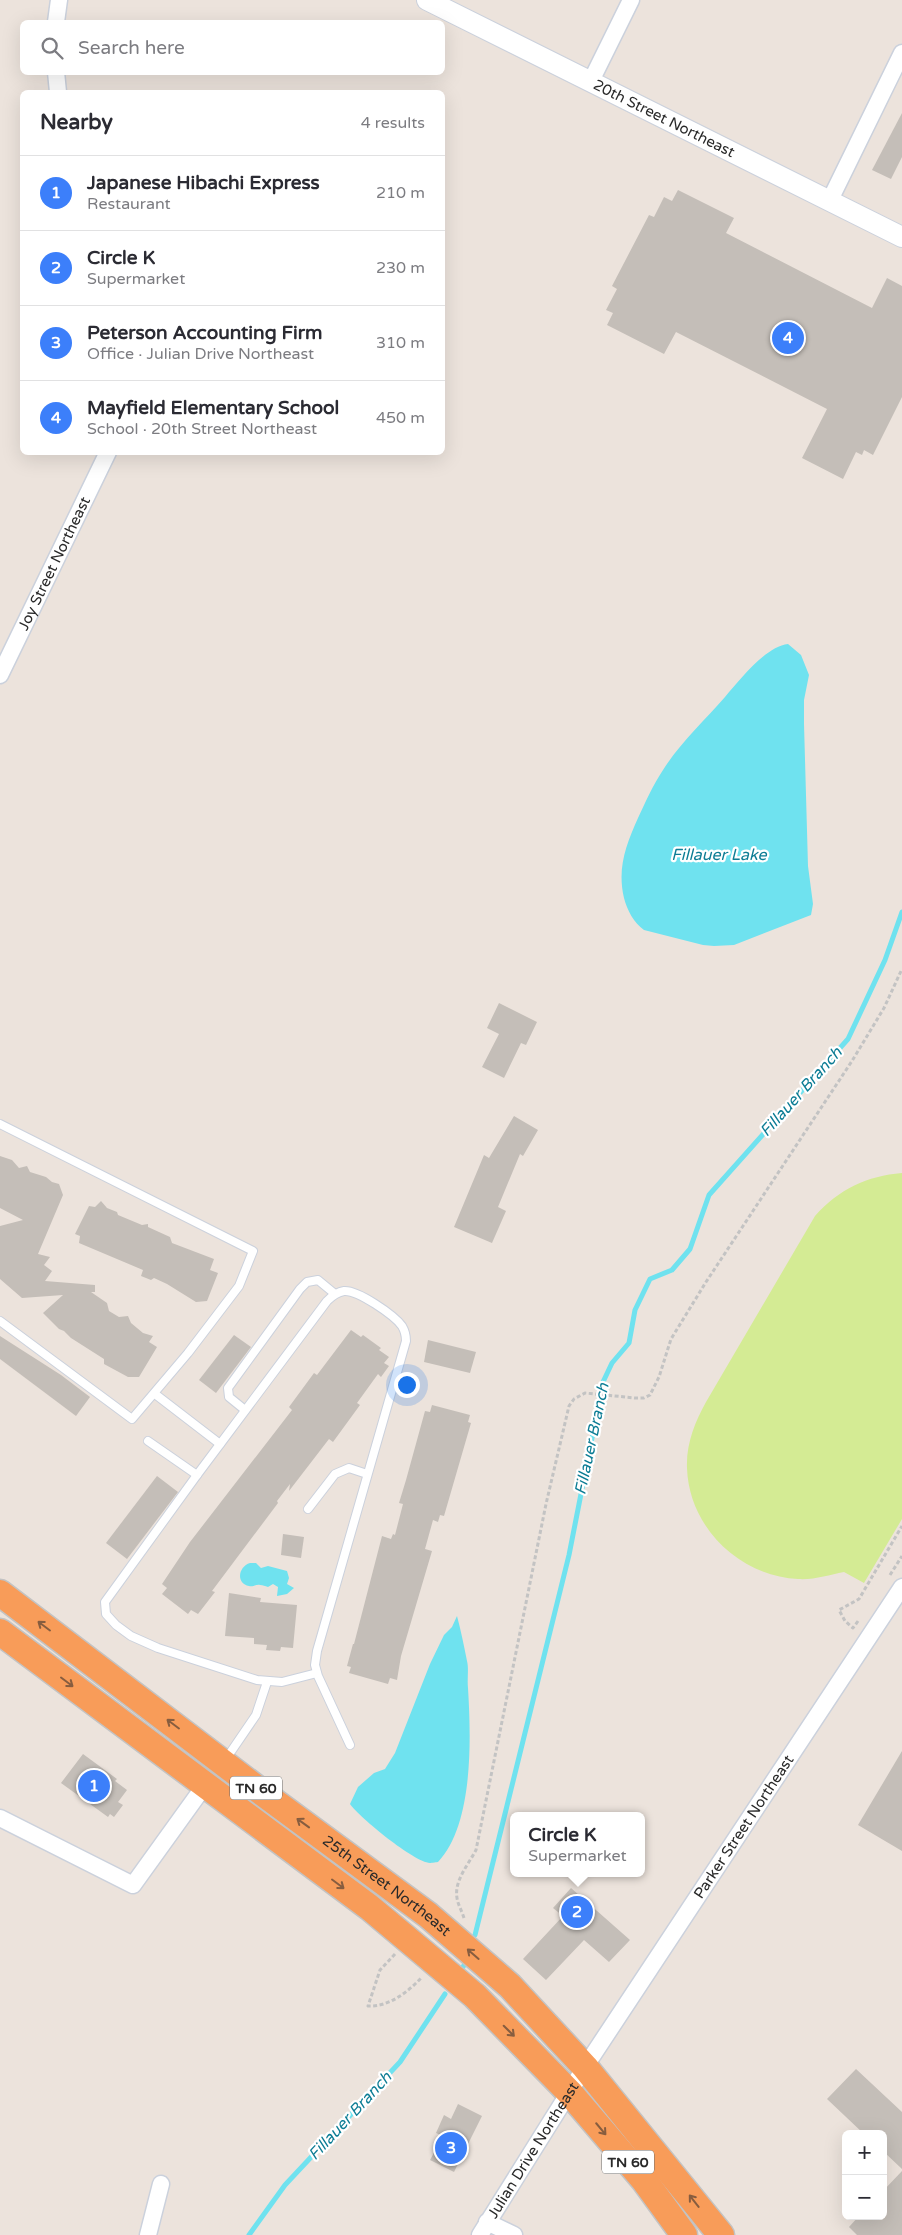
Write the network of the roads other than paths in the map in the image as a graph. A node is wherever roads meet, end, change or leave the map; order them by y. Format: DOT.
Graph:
graph roads {
  1 [pos="59,0"];
  2 [pos="427,0"];
  3 [pos="630,0"];
  4 [pos="56,20"];
  5 [pos="902,53"];
  6 [pos="56,75"];
  7 [pos="591,81"];
  8 [pos="58,90"];
  9 [pos="830,200"];
  10 [pos="902,237"];
  11 [pos="107,455"];
  12 [pos="0,675"];
  13 [pos="0,1124"];
  14 [pos="335,1294"];
  15 [pos="0,1321"];
  16 [pos="154,1394"];
  17 [pos="245,1410"];
  18 [pos="148,1440"];
  19 [pos="220,1444"];
  20 [pos="367,1474"];
  21 [pos="196,1475"];
  22 [pos="308,1509"];
  23 [pos="895,1582"];
  24 [pos="0,1593"];
  25 [pos="0,1632"];
  26 [pos="317,1673"];
  27 [pos="267,1682"];
  28 [pos="350,1745"];
  29 [pos="223,1762"];
  30 [pos="205,1785"];
  31 [pos="0,1818"];
  32 [pos="585,2066"];
  33 [pos="569,2092"];
  34 [pos="161,2184"];
  35 [pos="484,2229"];
  36 [pos="148,2235"];
  37 [pos="514,2235"];
  38 [pos="684,2235"];
  39 [pos="721,2235"];
  1 -- 4 [label="street"];
  2 -- 7 [label="street, 20th Street Northeast"];
  3 -- 7 [label="street"];
  5 -- 9 [label="street"];
  6 -- 8 [label="street"];
  7 -- 9 [label="street, 20th Street Northeast"];
  9 -- 10 [label="street, 20th Street Northeast"];
  11 -- 12 [label="street, Joy Street Northeast"];
  13 -- 16 [label="lane"];
  14 -- 17 [label="lane"];
  14 -- 17 [label="lane"];
  14 -- 20 [label="lane"];
  15 -- 16 [label="lane"];
  16 -- 19 [label="lane"];
  17 -- 19 [label="lane"];
  18 -- 21 [label="lane"];
  19 -- 21 [label="lane"];
  20 -- 22 [label="lane"];
  20 -- 26 [label="lane"];
  21 -- 27 [label="lane"];
  23 -- 32 [label="street, Parker Street Northeast"];
  29 -- 24 [label="highway, 25th Street Northeast / TN 60, one-way"];
  25 -- 30 [label="highway, 25th Street Northeast / TN 60, one-way"];
  26 -- 27 [label="lane"];
  26 -- 28 [label="lane"];
  27 -- 29 [label="lane"];
  32 -- 29 [label="highway, 25th Street Northeast / TN 60, one-way"];
  30 -- 31 [label="street"];
  30 -- 33 [label="highway, 25th Street Northeast / TN 60, one-way"];
  32 -- 33 [label="street, Julian Drive Northeast"];
  39 -- 32 [label="highway, 25th Street Northeast / TN 60, one-way"];
  33 -- 35 [label="street, Julian Drive Northeast"];
  33 -- 38 [label="highway, 25th Street Northeast / TN 60, one-way"];
  34 -- 36 [label="street"];
  35 -- 37 [label="street"];
}
